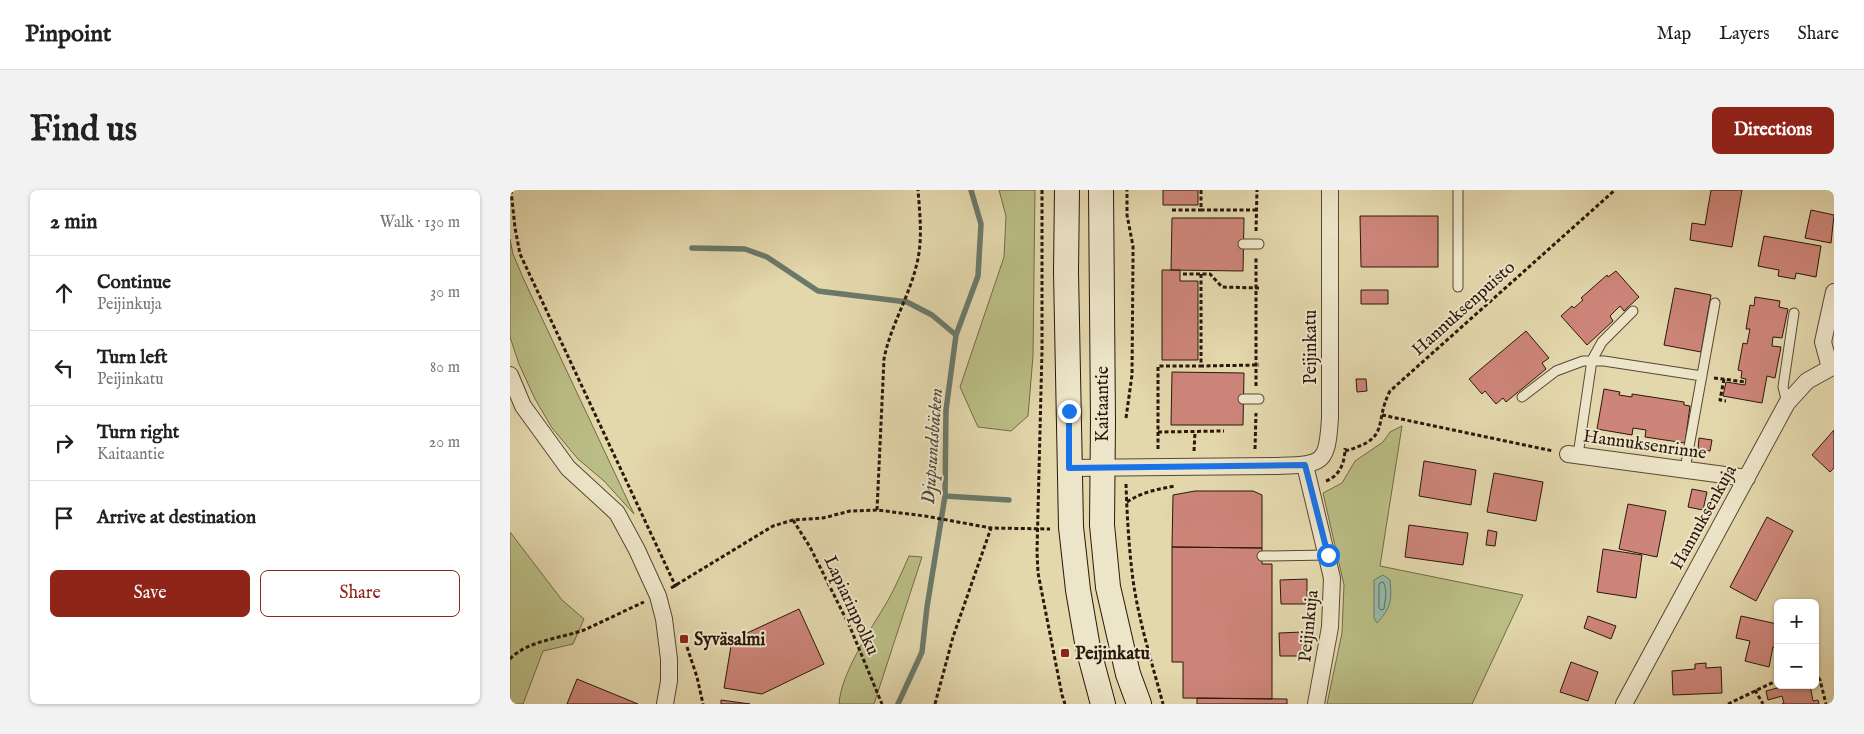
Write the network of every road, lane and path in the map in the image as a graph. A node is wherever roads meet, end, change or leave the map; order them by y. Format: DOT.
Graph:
graph roads {
  1 [pos="511,190"];
  2 [pos="918,190"];
  3 [pos="1042,190"];
  4 [pos="1067,190"];
  5 [pos="1101,190"];
  6 [pos="1127,190"];
  7 [pos="1201,190"];
  8 [pos="1256,190"];
  9 [pos="1330,190"];
  10 [pos="1458,190"];
  11 [pos="1615,190"];
  12 [pos="1172,210"];
  13 [pos="1201,210"];
  14 [pos="1258,210"];
  15 [pos="1244,244"];
  16 [pos="1258,244"];
  17 [pos="1183,274"];
  18 [pos="1201,274"];
  19 [pos="1458,287"];
  20 [pos="1258,288"];
  21 [pos="1834,292"];
  22 [pos="1715,303"];
  23 [pos="1634,311"];
  24 [pos="1794,313"];
  25 [pos="1592,360"];
  26 [pos="1258,365"];
  27 [pos="1201,366"];
  28 [pos="1832,367"];
  29 [pos="510,375"];
  30 [pos="1702,376"];
  31 [pos="1724,379"];
  32 [pos="1746,382"];
  33 [pos="1522,397"];
  34 [pos="1243,399"];
  35 [pos="1258,399"];
  36 [pos="1726,401"];
  37 [pos="1787,403"];
  38 [pos="1382,415"];
  39 [pos="1126,420"];
  40 [pos="1224,431"];
  41 [pos="1158,432"];
  42 [pos="1195,432"];
  43 [pos="1158,449"];
  44 [pos="1194,454"];
  45 [pos="1255,454"];
  46 [pos="1573,455"];
  47 [pos="1305,465"];
  48 [pos="1069,468"];
  49 [pos="1102,468"];
  50 [pos="1685,469"];
  51 [pos="1747,478"];
  52 [pos="1322,482"];
  53 [pos="1127,503"];
  54 [pos="877,510"];
  55 [pos="792,520"];
  56 [pos="992,528"];
  57 [pos="1037,530"];
  58 [pos="1328,555"];
  59 [pos="1262,556"];
  60 [pos="675,585"];
  61 [pos="677,594"];
  62 [pos="642,602"];
  63 [pos="684,640"];
  64 [pos="510,659"];
  65 [pos="1819,678"];
  66 [pos="1774,682"];
  67 [pos="1755,690"];
  68 [pos="665,704"];
  69 [pos="703,704"];
  70 [pos="882,704"];
  71 [pos="936,704"];
  72 [pos="1065,704"];
  73 [pos="1103,704"];
  74 [pos="1140,704"];
  75 [pos="1163,704"];
  76 [pos="1316,704"];
  77 [pos="1624,704"];
  78 [pos="1728,704"];
  79 [pos="1763,704"];
  80 [pos="1826,704"];
  1 -- 60 [label="path"];
  2 -- 54 [label="path"];
  3 -- 57 [label="path"];
  4 -- 48 [label="main road, Kaitaantie"];
  5 -- 49 [label="main road, Kaitaantie"];
  6 -- 39 [label="path"];
  7 -- 13 [label="path"];
  8 -- 14 [label="path"];
  9 -- 47 [label="street, Peijinkatu"];
  10 -- 19 [label="lane"];
  11 -- 38 [label="path, Hannuksenpuisto"];
  12 -- 13 [label="path"];
  13 -- 14 [label="path"];
  14 -- 16 [label="path"];
  15 -- 16 [label="lane"];
  16 -- 20 [label="path"];
  17 -- 18 [label="path"];
  18 -- 20 [label="path"];
  18 -- 27 [label="path"];
  20 -- 26 [label="path"];
  21 -- 28 [label="street"];
  22 -- 30 [label="lane"];
  23 -- 25 [label="lane"];
  24 -- 37 [label="lane"];
  25 -- 30 [label="lane"];
  25 -- 33 [label="lane"];
  25 -- 46 [label="lane"];
  26 -- 27 [label="path"];
  26 -- 35 [label="path"];
  27 -- 41 [label="path"];
  28 -- 37 [label="street, Hannuksenkuja"];
  29 -- 68 [label="street"];
  30 -- 31 [label="path"];
  30 -- 50 [label="lane"];
  31 -- 32 [label="path"];
  31 -- 36 [label="path"];
  34 -- 35 [label="lane"];
  35 -- 45 [label="path"];
  37 -- 51 [label="street, Hannuksenkuja"];
  38 -- 46 [label="path"];
  38 -- 52 [label="path, Hannuksenpuisto"];
  40 -- 42 [label="path"];
  41 -- 42 [label="path"];
  41 -- 43 [label="path"];
  42 -- 44 [label="path"];
  46 -- 50 [label="street, Hannuksenrinne"];
  47 -- 49 [label="street, Peijinkatu"];
  47 -- 58 [label="street, Peijinkuja"];
  48 -- 49 [label="street, Peijinkatu"];
  48 -- 73 [label="main road, Kaitaantie"];
  49 -- 74 [label="main road, Kaitaantie"];
  50 -- 51 [label="street, Hannuksenrinne"];
  51 -- 77 [label="street, Hannuksenkuja"];
  53 -- 75 [label="path"];
  54 -- 55 [label="path"];
  54 -- 56 [label="path"];
  55 -- 60 [label="path"];
  55 -- 70 [label="path, Lapiarinpolku"];
  56 -- 57 [label="path"];
  56 -- 71 [label="path"];
  57 -- 72 [label="path"];
  58 -- 59 [label="lane"];
  58 -- 76 [label="street, Peijinkuja"];
  60 -- 61 [label="path"];
  62 -- 64 [label="path"];
  63 -- 69 [label="path"];
  65 -- 80 [label="path"];
  66 -- 67 [label="path"];
  67 -- 78 [label="path"];
  67 -- 79 [label="path"];
}
